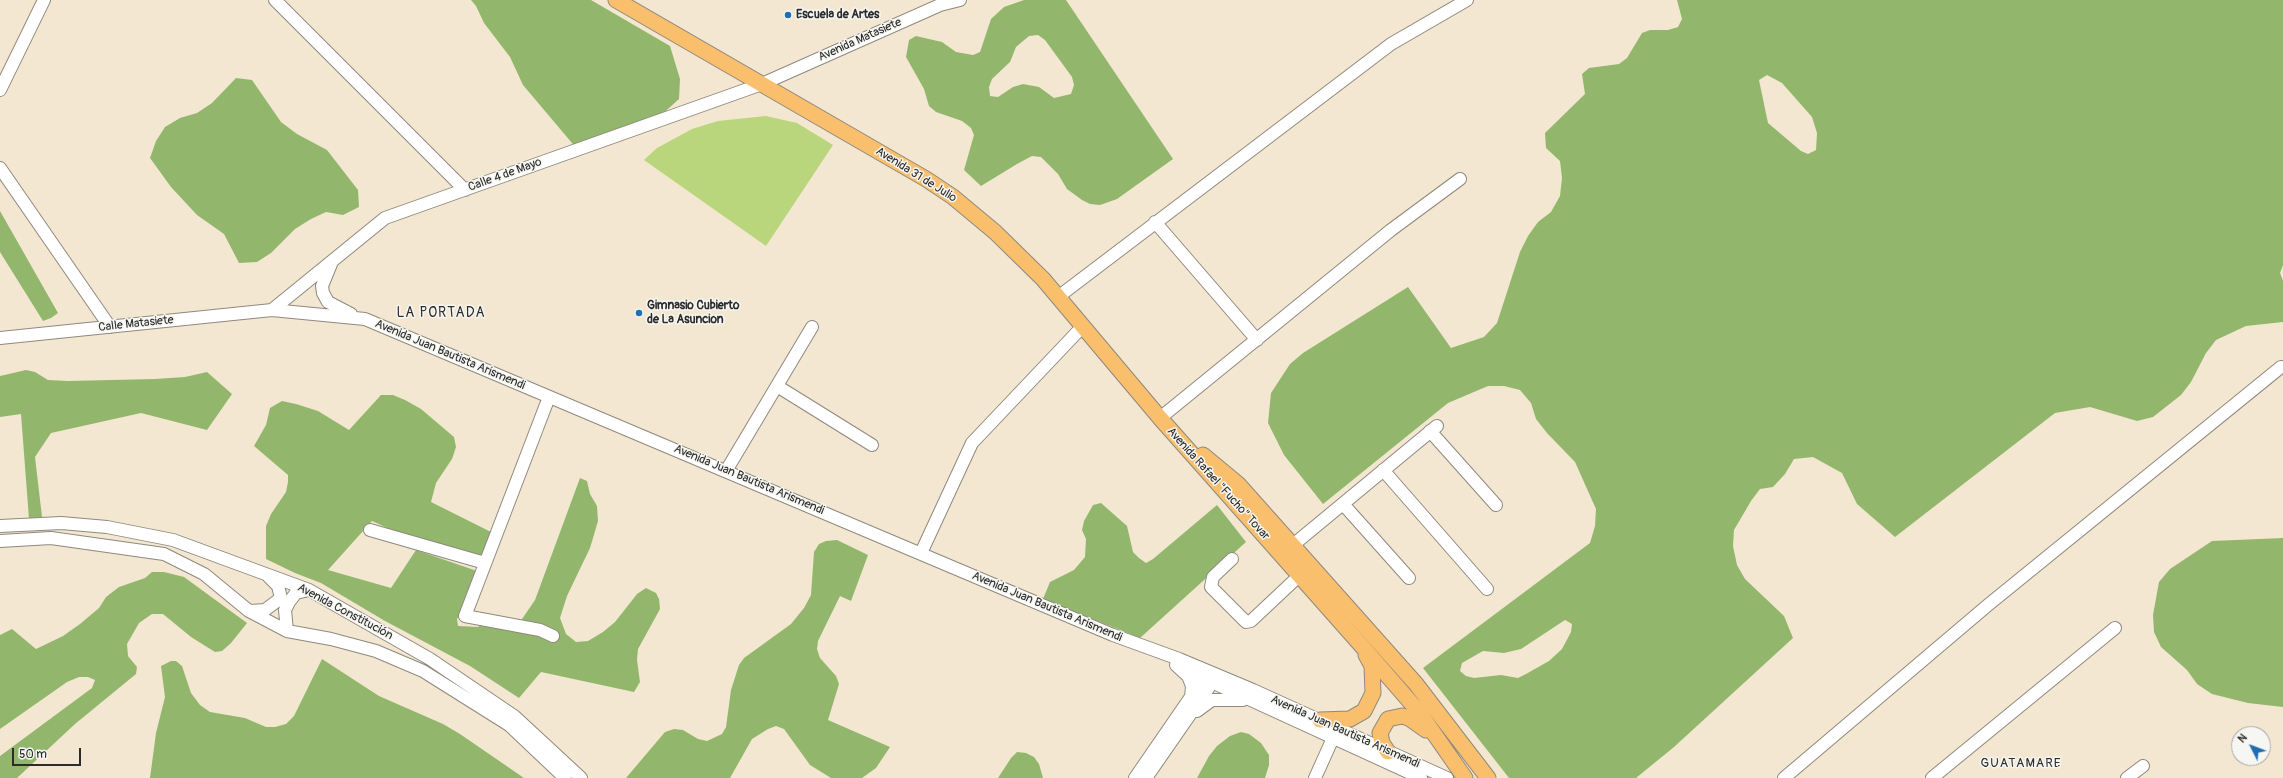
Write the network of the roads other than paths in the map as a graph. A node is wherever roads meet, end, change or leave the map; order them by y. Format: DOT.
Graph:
graph roads {
  1 [pos="44,0"];
  2 [pos="275,0"];
  3 [pos="616,0"];
  4 [pos="960,0"];
  5 [pos="1466,0"];
  6 [pos="762,84"];
  7 [pos="0,90"];
  8 [pos="0,168"];
  9 [pos="1460,179"];
  10 [pos="465,190"];
  11 [pos="1155,222"];
  12 [pos="333,260"];
  13 [pos="1058,296"];
  14 [pos="272,310"];
  15 [pos="365,319"];
  16 [pos="1083,326"];
  17 [pos="110,327"];
  18 [pos="812,327"];
  19 [pos="0,338"];
  20 [pos="1257,340"];
  21 [pos="2281,367"];
  22 [pos="777,386"];
  23 [pos="549,397"];
  24 [pos="1160,418"];
  25 [pos="872,445"];
  26 [pos="1383,470"];
  27 [pos="726,471"];
  28 [pos="1343,504"];
  29 [pos="1496,505"];
  30 [pos="0,526"];
  31 [pos="370,530"];
  32 [pos="0,541"];
  33 [pos="1293,545"];
  34 [pos="921,553"];
  35 [pos="1232,559"];
  36 [pos="485,563"];
  37 [pos="266,573"];
  38 [pos="1300,576"];
  39 [pos="1409,578"];
  40 [pos="1487,589"];
  41 [pos="309,590"];
  42 [pos="249,611"];
  43 [pos="2115,628"];
  44 [pos="287,631"];
  45 [pos="552,636"];
  46 [pos="1132,643"];
  47 [pos="1361,645"];
  48 [pos="1176,665"];
  49 [pos="1210,677"];
  50 [pos="1191,698"];
  51 [pos="1250,701"];
  52 [pos="1190,716"];
  53 [pos="1320,720"];
  54 [pos="1332,738"];
  55 [pos="1438,738"];
  56 [pos="1388,752"];
  57 [pos="2143,766"];
  58 [pos="563,777"];
  59 [pos="581,778"];
  60 [pos="1135,778"];
  61 [pos="1146,778"];
  62 [pos="1315,778"];
  63 [pos="1421,778"];
  64 [pos="1447,778"];
  65 [pos="1465,778"];
  66 [pos="1488,778"];
  67 [pos="1784,778"];
  68 [pos="1932,778"];
  69 [pos="2127,778"];
  1 -- 7 [label="street"];
  2 -- 10 [label="street"];
  3 -- 6 [label="main road, Avenida 31 de Julio"];
  4 -- 6 [label="street, Avenida Matasiete"];
  5 -- 11 [label="street"];
  6 -- 10 [label="street, Calle 4 de Mayo"];
  6 -- 13 [label="main road, Avenida 31 de Julio"];
  8 -- 17 [label="street"];
  9 -- 20 [label="street"];
  10 -- 12 [label="street, Calle 4 de Mayo"];
  11 -- 13 [label="street"];
  11 -- 20 [label="street"];
  12 -- 14 [label="street, Calle 4 de Mayo"];
  12 -- 15 [label="street, Avenida Juan Bautista Arismendi"];
  13 -- 16 [label="main road, Avenida 31 de Julio"];
  14 -- 15 [label="street, Avenida Juan Bautista Arismendi"];
  14 -- 17 [label="street, Calle Matasiete"];
  15 -- 23 [label="street, Avenida Juan Bautista Arismendi"];
  16 -- 24 [label="main road, Avenida 31 de Julio"];
  16 -- 34 [label="street"];
  17 -- 19 [label="street, Calle Matasiete"];
  18 -- 22 [label="street"];
  20 -- 24 [label="street"];
  21 -- 67 [label="street"];
  22 -- 25 [label="street"];
  22 -- 27 [label="street"];
  23 -- 27 [label="street, Avenida Juan Bautista Arismendi"];
  23 -- 36 [label="street"];
  24 -- 33 [label="main road, Avenida Rafael \"Fucho\" Tovar"];
  24 -- 38 [label="main road, Avenida Rafael \"Fucho\" Tovar"];
  26 -- 28 [label="street"];
  26 -- 29 [label="street"];
  26 -- 40 [label="street"];
  27 -- 34 [label="street, Avenida Juan Bautista Arismendi"];
  28 -- 33 [label="street"];
  28 -- 39 [label="street"];
  30 -- 37 [label="street, Avenida Constitución"];
  31 -- 36 [label="street"];
  32 -- 42 [label="street, Avenida Constitución"];
  33 -- 66 [label="main road, Avenida Rafael \"Fucho\" Tovar"];
  34 -- 46 [label="street, Avenida Juan Bautista Arismendi"];
  35 -- 38 [label="street"];
  36 -- 45 [label="street"];
  37 -- 41 [label="street, Avenida Constitución"];
  37 -- 42 [label="street"];
  38 -- 47 [label="main road, Avenida Rafael \"Fucho\" Tovar"];
  41 -- 44 [label="street"];
  41 -- 59 [label="street, Avenida Constitución"];
  42 -- 44 [label="street, Avenida Constitución"];
  43 -- 68 [label="street"];
  44 -- 58 [label="street, Avenida Constitución"];
  46 -- 48 [label="street, Avenida Juan Bautista Arismendi"];
  46 -- 49 [label="street, Avenida Juan Bautista Arismendi"];
  47 -- 53 [label="main road"];
  47 -- 55 [label="main road, Avenida Rafael \"Fucho\" Tovar"];
  48 -- 49 [label="street, Avenida Juan Bautista Arismendi"];
  48 -- 50 [label="street"];
  49 -- 50 [label="street"];
  49 -- 51 [label="street, Avenida Juan Bautista Arismendi"];
  49 -- 52 [label="street"];
  49 -- 53 [label="street, Avenida Juan Bautista Arismendi"];
  50 -- 60 [label="street"];
  51 -- 52 [label="street"];
  51 -- 54 [label="street, Avenida Juan Bautista Arismendi"];
  52 -- 61 [label="street"];
  53 -- 56 [label="street, Avenida Juan Bautista Arismendi"];
  54 -- 62 [label="street"];
  54 -- 63 [label="street, Avenida Juan Bautista Arismendi"];
  55 -- 56 [label="main road"];
  55 -- 65 [label="main road, Avenida Rafael \"Fucho\" Tovar"];
  56 -- 64 [label="street, Avenida Juan Bautista Arismendi"];
  57 -- 69 [label="street"];
}
